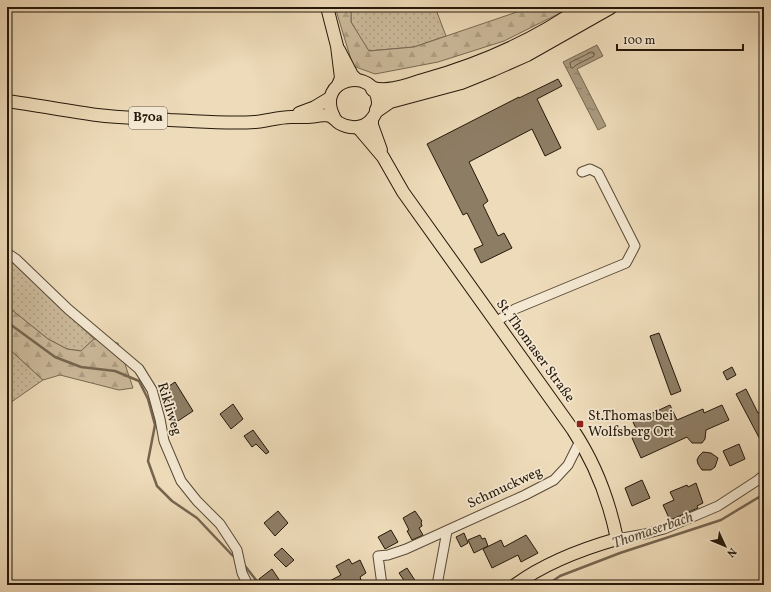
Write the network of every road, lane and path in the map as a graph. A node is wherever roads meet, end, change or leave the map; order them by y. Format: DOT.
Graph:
graph roads {
  1 [pos="327,7"];
  2 [pos="583,7"];
  3 [pos="604,7"];
  4 [pos="610,7"];
  5 [pos="583,22"];
  6 [pos="337,46"];
  7 [pos="357,80"];
  8 [pos="338,85"];
  9 [pos="373,89"];
  10 [pos="330,98"];
  11 [pos="7,101"];
  12 [pos="374,115"];
  13 [pos="290,117"];
  14 [pos="334,117"];
  15 [pos="356,127"];
  16 [pos="383,157"];
  17 [pos="582,172"];
  18 [pos="7,253"];
  19 [pos="496,322"];
  20 [pos="580,441"];
  21 [pos="764,475"];
  22 [pos="447,531"];
  23 [pos="617,539"];
  24 [pos="248,585"];
  25 [pos="382,585"];
  26 [pos="438,585"];
  27 [pos="515,585"];
  1 -- 6 [label="main road"];
  2 -- 9 [label="highway"];
  3 -- 5 [label="highway"];
  4 -- 5 [label="highway"];
  5 -- 12 [label="highway"];
  6 -- 7 [label="main road"];
  6 -- 8 [label="main road"];
  7 -- 8 [label="main road"];
  7 -- 9 [label="main road"];
  8 -- 10 [label="main road"];
  9 -- 12 [label="main road"];
  10 -- 13 [label="main road"];
  10 -- 14 [label="main road"];
  11 -- 13 [label="main road, B70a"];
  12 -- 15 [label="main road"];
  12 -- 16 [label="main road, St. Thomaser Straße"];
  13 -- 14 [label="main road"];
  14 -- 15 [label="main road"];
  15 -- 16 [label="main road, St. Thomaser Straße"];
  16 -- 19 [label="main road, St. Thomaser Straße"];
  17 -- 19 [label="street"];
  18 -- 24 [label="street, Rikliweg"];
  19 -- 20 [label="main road, St. Thomaser Straße"];
  20 -- 22 [label="street, Schmuckweg"];
  20 -- 23 [label="main road, St. Thomaser Straße"];
  21 -- 23 [label="street"];
  22 -- 25 [label="street, Schmuckweg"];
  22 -- 26 [label="street"];
  23 -- 27 [label="main road"];
}
